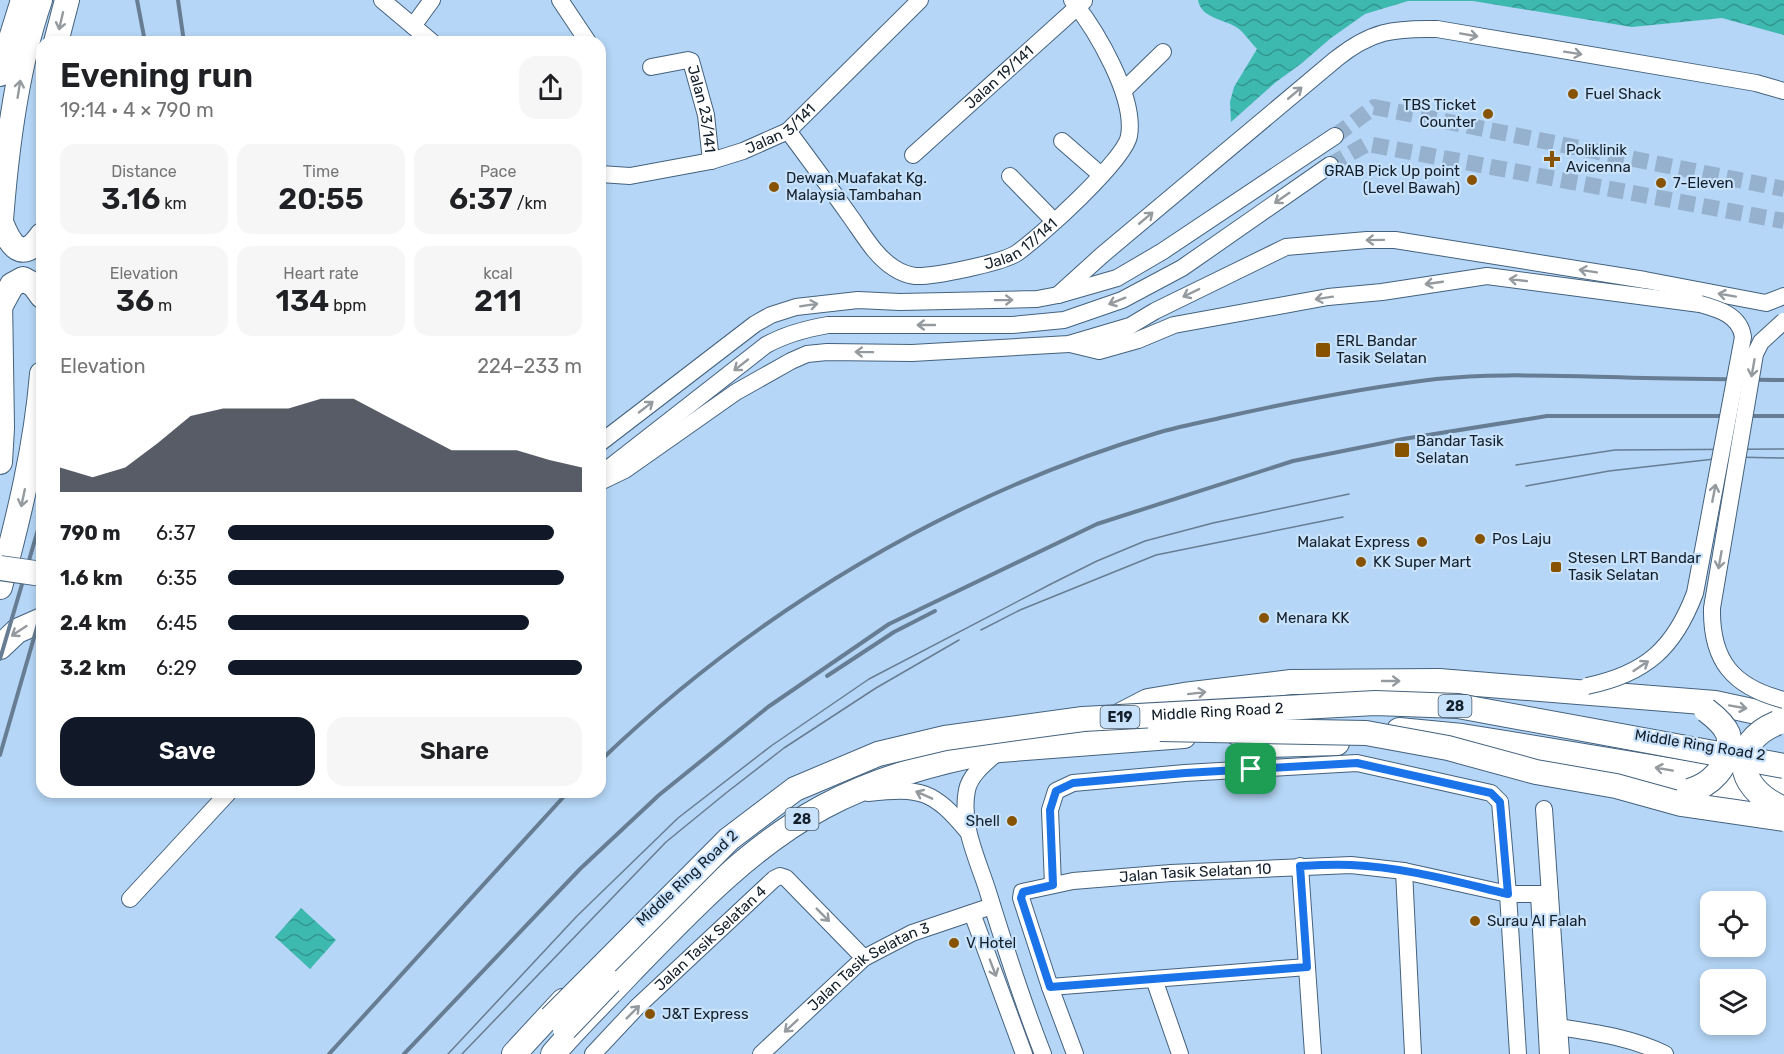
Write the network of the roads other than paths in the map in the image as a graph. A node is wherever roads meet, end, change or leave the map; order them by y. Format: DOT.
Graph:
graph roads {
  1 [pos="23,0"];
  2 [pos="40,0"];
  3 [pos="67,0"];
  4 [pos="382,0"];
  5 [pos="432,0"];
  6 [pos="560,0"];
  7 [pos="920,0"];
  8 [pos="1078,2"];
  9 [pos="413,26"];
  10 [pos="58,36"];
  11 [pos="425,36"];
  12 [pos="584,36"];
  13 [pos="1163,52"];
  14 [pos="651,68"];
  15 [pos="0,74"];
  16 [pos="1124,90"];
  17 [pos="1784,91"];
  18 [pos="788,131"];
  19 [pos="1335,136"];
  20 [pos="1062,141"];
  21 [pos="913,154"];
  22 [pos="711,161"];
  23 [pos="1330,165"];
  24 [pos="1101,175"];
  25 [pos="1010,176"];
  26 [pos="606,177"];
  27 [pos="1054,221"];
  28 [pos="0,228"];
  29 [pos="36,242"];
  30 [pos="36,288"];
  31 [pos="1642,288"];
  32 [pos="1058,295"];
  33 [pos="1784,296"];
  34 [pos="0,298"];
  35 [pos="0,307"];
  36 [pos="1784,321"];
  37 [pos="0,330"];
  38 [pos="1069,344"];
  39 [pos="36,431"];
  40 [pos="606,438"];
  41 [pos="0,462"];
  42 [pos="606,469"];
  43 [pos="606,479"];
  44 [pos="0,568"];
  45 [pos="36,573"];
  46 [pos="0,585"];
  47 [pos="36,589"];
  48 [pos="36,623"];
  49 [pos="0,647"];
  50 [pos="1439,681"];
  51 [pos="1699,706"];
  52 [pos="1121,715"];
  53 [pos="1782,716"];
  54 [pos="1237,733"];
  55 [pos="1000,750"];
  56 [pos="1784,759"];
  57 [pos="1784,766"];
  58 [pos="1689,791"];
  59 [pos="845,796"];
  60 [pos="223,798"];
  61 [pos="1783,806"];
  62 [pos="1544,810"];
  63 [pos="968,832"];
  64 [pos="1300,866"];
  65 [pos="1404,872"];
  66 [pos="1053,885"];
  67 [pos="1508,894"];
  68 [pos="1545,895"];
  69 [pos="130,899"];
  70 [pos="993,906"];
  71 [pos="972,913"];
  72 [pos="864,958"];
  73 [pos="1307,967"];
  74 [pos="1154,979"];
  75 [pos="1050,987"];
  76 [pos="1552,1027"];
  77 [pos="517,1051"];
  78 [pos="552,1054"];
  79 [pos="593,1054"];
  80 [pos="761,1054"];
  81 [pos="1024,1054"];
  82 [pos="1042,1054"];
  83 [pos="1075,1054"];
  84 [pos="1180,1054"];
  85 [pos="1313,1054"];
  86 [pos="1413,1054"];
  87 [pos="1518,1054"];
  88 [pos="1548,1054"];
  89 [pos="1561,1054"];
  90 [pos="1665,1054"];
  1 -- 15 [label="highway"];
  28 -- 2 [label="highway, one-way"];
  3 -- 10 [label="highway, one-way"];
  4 -- 9 [label="street"];
  5 -- 9 [label="street"];
  6 -- 12 [label="street"];
  7 -- 18 [label="street, Jalan 3/141"];
  8 -- 16 [label="street, Jalan 17/141"];
  8 -- 21 [label="street, Jalan 19/141"];
  9 -- 11 [label="street"];
  13 -- 16 [label="street"];
  14 -- 22 [label="street, Jalan 23/141"];
  16 -- 24 [label="street, Jalan 17/141"];
  32 -- 17 [label="street, one-way"];
  18 -- 22 [label="street, Jalan 3/141"];
  18 -- 27 [label="street, Jalan 17/141"];
  19 -- 32 [label="street"];
  20 -- 24 [label="street"];
  22 -- 26 [label="street, Jalan 3/141"];
  23 -- 42 [label="street, one-way"];
  24 -- 27 [label="street, Jalan 17/141"];
  25 -- 27 [label="street"];
  28 -- 29 [label="highway"];
  30 -- 35 [label="highway"];
  33 -- 31 [label="street, one-way"];
  31 -- 38 [label="street, one-way"];
  31 -- 38 [label="street, one-way"];
  50 -- 31 [label="street, one-way, bridge"];
  40 -- 32 [label="street, one-way"];
  34 -- 35 [label="highway"];
  35 -- 37 [label="highway"];
  36 -- 53 [label="street, one-way, bridge"];
  37 -- 41 [label="highway"];
  38 -- 43 [label="street, one-way"];
  39 -- 46 [label="highway, one-way"];
  44 -- 45 [label="highway, bridge"];
  46 -- 47 [label="highway"];
  48 -- 49 [label="highway, one-way"];
  50 -- 51 [label="highway"];
  52 -- 50 [label="highway, one-way"];
  51 -- 53 [label="highway, one-way"];
  51 -- 58 [label="highway, bridge"];
  52 -- 56 [label="highway, Middle Ring Road 2 / 28"];
  52 -- 77 [label="highway, Middle Ring Road 2 / 28"];
  53 -- 61 [label="highway, bridge"];
  54 -- 55 [label="highway, Middle Ring Road 2 / 28"];
  54 -- 58 [label="highway"];
  61 -- 54 [label="highway, Middle Ring Road 2 / 28, one-way"];
  55 -- 59 [label="highway, Middle Ring Road 2 / 28"];
  55 -- 63 [label="street"];
  57 -- 77 [label="highway, E19, bridge"];
  58 -- 61 [label="highway, bridge"];
  63 -- 59 [label="street, one-way"];
  59 -- 78 [label="highway, Middle Ring Road 2 / 28"];
  60 -- 69 [label="street"];
  61 -- 78 [label="highway, E19, bridge"];
  62 -- 68 [label="street"];
  63 -- 70 [label="street"];
  64 -- 65 [label="street, Jalan Tasik Selatan 10"];
  64 -- 66 [label="street, Jalan Tasik Selatan 10"];
  64 -- 73 [label="street"];
  65 -- 67 [label="street, Jalan Tasik Selatan 10"];
  65 -- 86 [label="street"];
  66 -- 67 [label="street"];
  66 -- 75 [label="street, Jalan Tasik Selatan 10"];
  67 -- 68 [label="street, Jalan Tasik Selatan 10"];
  67 -- 87 [label="street"];
  68 -- 76 [label="street"];
  70 -- 71 [label="street, Jalan Tasik Selatan 3"];
  70 -- 82 [label="street"];
  71 -- 72 [label="street, Jalan Tasik Selatan 3"];
  71 -- 81 [label="street, one-way"];
  79 -- 72 [label="street, Jalan Tasik Selatan 4, one-way"];
  72 -- 80 [label="street, Jalan Tasik Selatan 3, one-way"];
  73 -- 74 [label="street"];
  73 -- 85 [label="street"];
  74 -- 75 [label="street"];
  74 -- 84 [label="street"];
  75 -- 83 [label="street"];
  76 -- 88 [label="street"];
  76 -- 89 [label="street"];
  76 -- 90 [label="street"];
}
